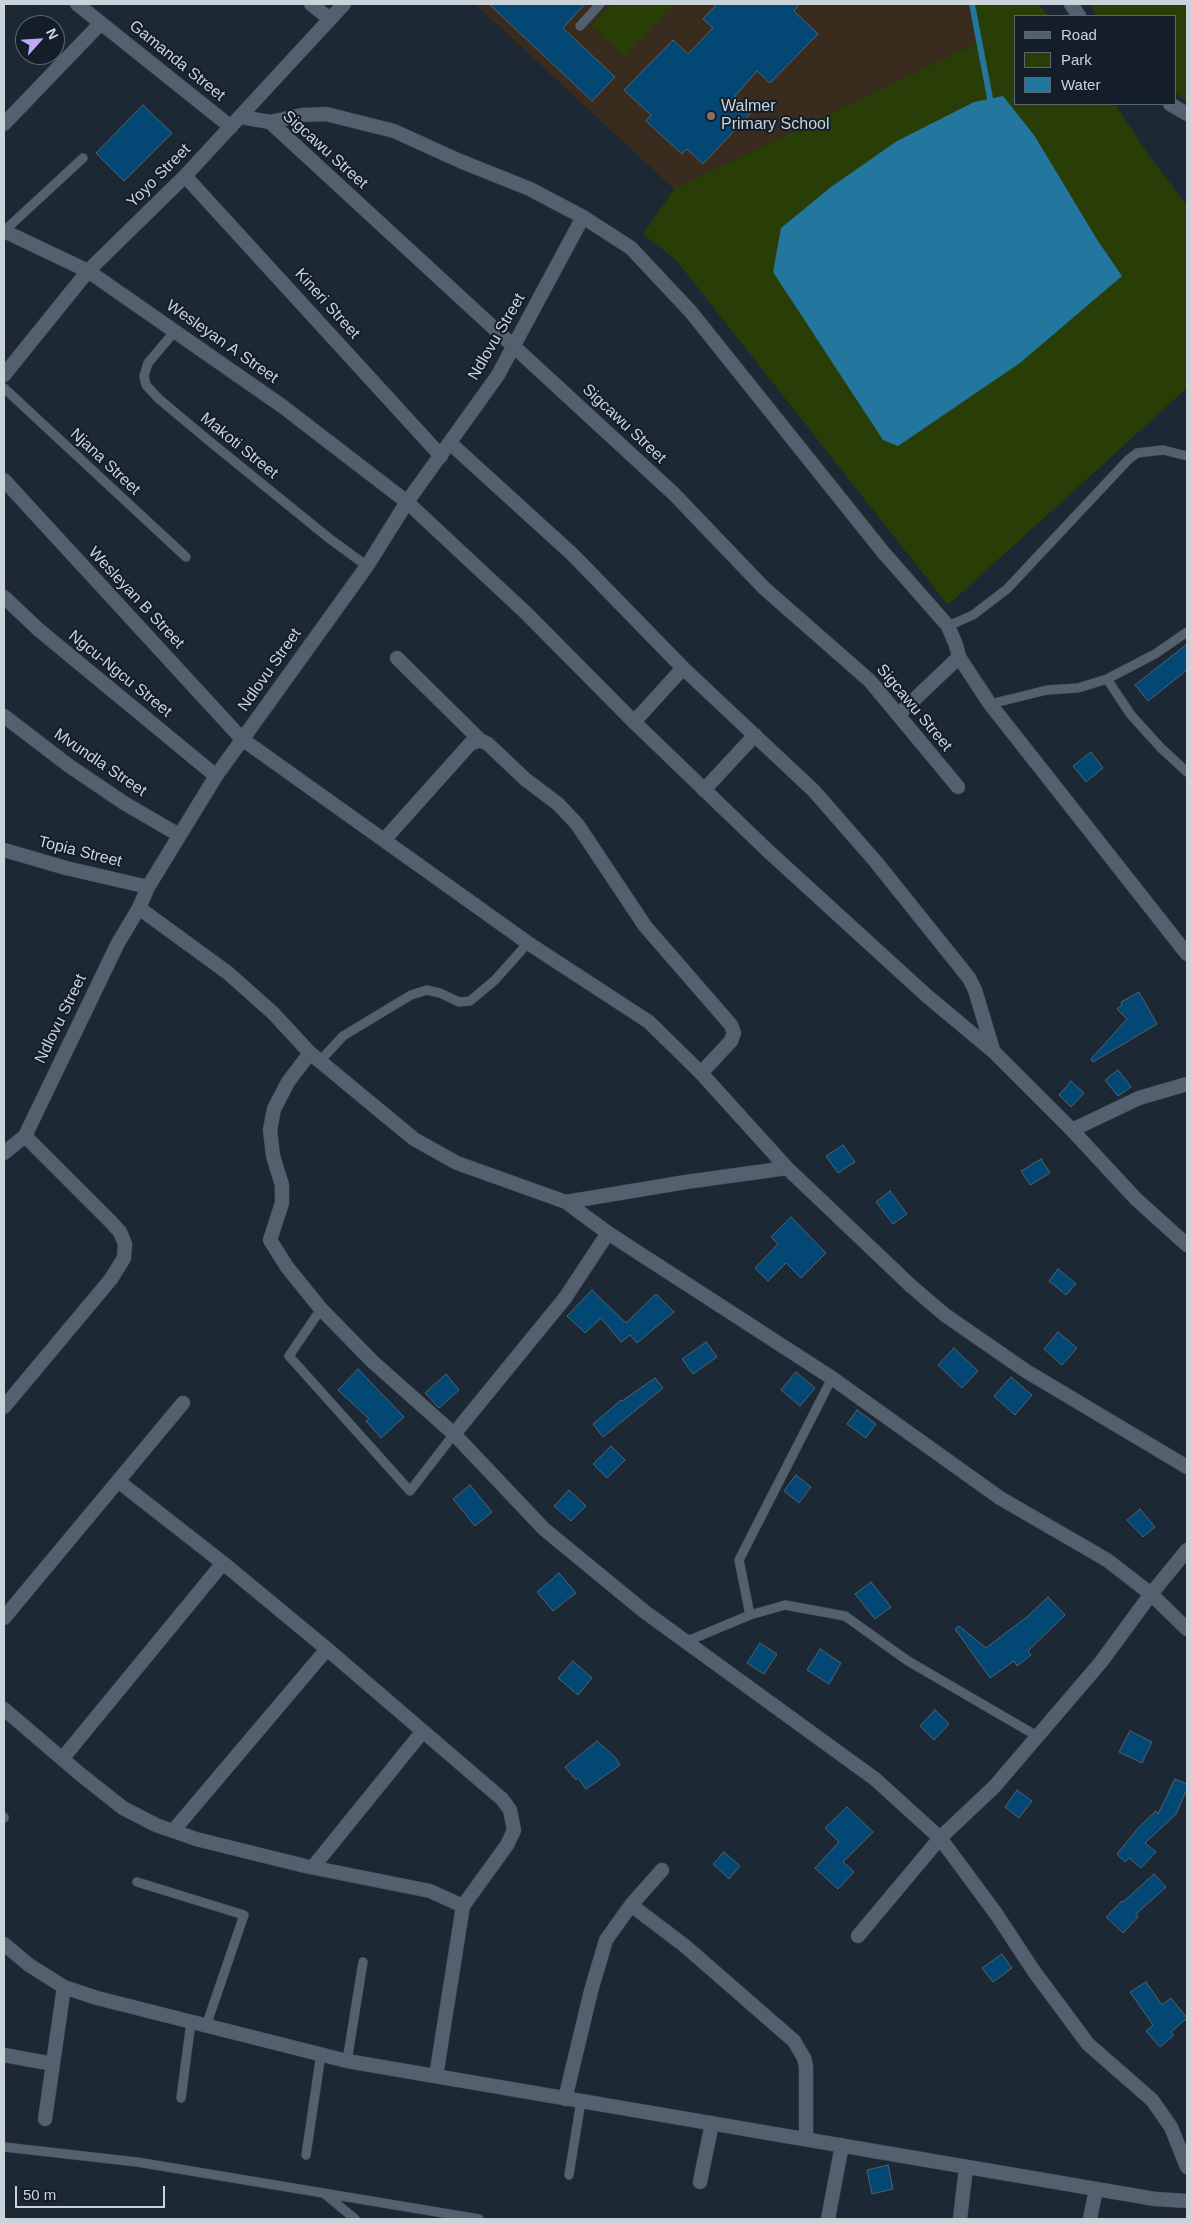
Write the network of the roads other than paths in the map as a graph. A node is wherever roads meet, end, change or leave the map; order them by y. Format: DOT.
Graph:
graph roads {
  1 [pos="78,4"];
  2 [pos="311,4"];
  3 [pos="344,4"];
  4 [pos="600,4"];
  5 [pos="1071,4"];
  6 [pos="1077,15"];
  7 [pos="330,19"];
  8 [pos="101,23"];
  9 [pos="580,26"];
  10 [pos="1172,105"];
  11 [pos="1187,114"];
  12 [pos="241,116"];
  13 [pos="270,122"];
  14 [pos="4,124"];
  15 [pos="231,127"];
  16 [pos="83,158"];
  17 [pos="185,176"];
  18 [pos="583,217"];
  19 [pos="4,231"];
  20 [pos="88,271"];
  21 [pos="175,331"];
  22 [pos="514,346"];
  23 [pos="4,375"];
  24 [pos="4,388"];
  25 [pos="450,443"];
  26 [pos="441,456"];
  27 [pos="1187,456"];
  28 [pos="4,480"];
  29 [pos="407,502"];
  30 [pos="186,557"];
  31 [pos="367,566"];
  32 [pos="4,597"];
  33 [pos="948,626"];
  34 [pos="1187,632"];
  35 [pos="959,657"];
  36 [pos="397,658"];
  37 [pos="683,668"];
  38 [pos="1107,679"];
  39 [pos="990,704"];
  40 [pos="898,715"];
  41 [pos="4,716"];
  42 [pos="634,722"];
  43 [pos="755,735"];
  44 [pos="242,739"];
  45 [pos="480,740"];
  46 [pos="1187,772"];
  47 [pos="216,776"];
  48 [pos="958,788"];
  49 [pos="704,790"];
  50 [pos="179,836"];
  51 [pos="384,840"];
  52 [pos="4,850"];
  53 [pos="148,887"];
  54 [pos="139,908"];
  55 [pos="528,943"];
  56 [pos="1187,954"];
  57 [pos="993,1051"];
  58 [pos="314,1057"];
  59 [pos="701,1072"];
  60 [pos="1187,1084"];
  61 [pos="1072,1130"];
  62 [pos="24,1136"];
  63 [pos="4,1153"];
  64 [pos="787,1168"];
  65 [pos="566,1202"];
  66 [pos="608,1233"];
  67 [pos="1187,1245"];
  68 [pos="321,1309"];
  69 [pos="832,1378"];
  70 [pos="183,1403"];
  71 [pos="4,1407"];
  72 [pos="454,1434"];
  73 [pos="1187,1467"];
  74 [pos="118,1481"];
  75 [pos="1187,1550"];
  76 [pos="224,1563"];
  77 [pos="1151,1594"];
  78 [pos="750,1615"];
  79 [pos="4,1618"];
  80 [pos="1187,1629"];
  81 [pos="685,1642"];
  82 [pos="327,1649"];
  83 [pos="4,1709"];
  84 [pos="423,1731"];
  85 [pos="1037,1736"];
  86 [pos="62,1759"];
  87 [pos="173,1831"];
  88 [pos="940,1838"];
  89 [pos="312,1867"];
  90 [pos="662,1870"];
  91 [pos="138,1882"];
  92 [pos="631,1905"];
  93 [pos="463,1906"];
  94 [pos="858,1936"];
  95 [pos="4,1944"];
  96 [pos="363,1962"];
  97 [pos="64,1987"];
  98 [pos="192,2022"];
  99 [pos="206,2026"];
  100 [pos="320,2054"];
  101 [pos="4,2055"];
  102 [pos="347,2060"];
  103 [pos="53,2064"];
  104 [pos="436,2076"];
  105 [pos="181,2098"];
  106 [pos="565,2098"];
  107 [pos="581,2101"];
  108 [pos="45,2119"];
  109 [pos="712,2122"];
  110 [pos="806,2138"];
  111 [pos="842,2145"];
  112 [pos="4,2147"];
  113 [pos="306,2155"];
  114 [pos="966,2167"];
  115 [pos="1187,2167"];
  116 [pos="569,2175"];
  117 [pos="700,2182"];
  118 [pos="1096,2189"];
  119 [pos="325,2194"];
  120 [pos="1187,2201"];
  121 [pos="355,2219"];
  122 [pos="479,2219"];
  123 [pos="828,2219"];
  124 [pos="960,2219"];
  125 [pos="1090,2219"];
  1 -- 8 [label="street, Gamanda Street"];
  2 -- 7 [label="street"];
  3 -- 7 [label="street, Yoyo Street"];
  4 -- 9 [label="lane"];
  5 -- 6 [label="street"];
  7 -- 12 [label="street, Yoyo Street"];
  8 -- 14 [label="street"];
  8 -- 15 [label="street, Gamanda Street"];
  10 -- 11 [label="street"];
  12 -- 13 [label="street, Sigcawu Street"];
  12 -- 15 [label="street, Yoyo Street"];
  13 -- 18 [label="street"];
  13 -- 22 [label="street, Sigcawu Street"];
  15 -- 17 [label="street, Yoyo Street"];
  16 -- 19 [label="lane"];
  17 -- 20 [label="street, Yoyo Street"];
  17 -- 26 [label="street, Kineri Street"];
  18 -- 22 [label="street, Ndlovu Street"];
  18 -- 33 [label="street"];
  19 -- 20 [label="street, Wesleyan A Street"];
  20 -- 21 [label="street, Wesleyan A Street"];
  20 -- 23 [label="street, Yoyo Street"];
  21 -- 29 [label="street, Wesleyan A Street"];
  21 -- 31 [label="lane, Makoti Street"];
  22 -- 25 [label="street, Ndlovu Street"];
  22 -- 40 [label="street, Sigcawu Street"];
  24 -- 30 [label="lane, Njana Street"];
  25 -- 26 [label="street, Ndlovu Street"];
  25 -- 37 [label="street"];
  26 -- 29 [label="street, Ndlovu Street"];
  27 -- 33 [label="lane"];
  28 -- 44 [label="street, Wesleyan B Street"];
  29 -- 31 [label="street, Ndlovu Street"];
  29 -- 42 [label="street, Wesleyan A Street"];
  31 -- 44 [label="street, Ndlovu Street"];
  32 -- 47 [label="street, Ngcu-Ngcu Street"];
  33 -- 35 [label="street"];
  34 -- 38 [label="lane"];
  35 -- 39 [label="street"];
  35 -- 40 [label="street"];
  36 -- 45 [label="street"];
  37 -- 42 [label="street"];
  37 -- 43 [label="street"];
  38 -- 39 [label="lane"];
  38 -- 46 [label="lane"];
  39 -- 56 [label="street"];
  40 -- 48 [label="street, Sigcawu Street"];
  41 -- 50 [label="street, Mvundla Street"];
  42 -- 49 [label="street, Wesleyan A Street"];
  43 -- 49 [label="street"];
  43 -- 57 [label="street"];
  44 -- 47 [label="street, Ndlovu Street"];
  44 -- 51 [label="street, Wesleyan B Street"];
  45 -- 51 [label="street"];
  45 -- 59 [label="street"];
  47 -- 50 [label="street, Ndlovu Street"];
  49 -- 57 [label="street, Wesleyan A Street"];
  50 -- 53 [label="street, Ndlovu Street"];
  51 -- 55 [label="street, Wesleyan B Street"];
  52 -- 53 [label="street, Topia Street"];
  53 -- 54 [label="street, Ndlovu Street"];
  54 -- 58 [label="street"];
  54 -- 62 [label="street, Ndlovu Street"];
  55 -- 58 [label="lane"];
  55 -- 59 [label="street, Wesleyan B Street"];
  57 -- 61 [label="street, Wesleyan A Street"];
  58 -- 65 [label="street"];
  58 -- 68 [label="street"];
  59 -- 64 [label="street, Wesleyan B Street"];
  60 -- 61 [label="street"];
  61 -- 67 [label="street, Wesleyan A Street"];
  62 -- 63 [label="street, Ndlovu Street"];
  62 -- 71 [label="street"];
  64 -- 65 [label="street"];
  64 -- 73 [label="street, Wesleyan B Street"];
  65 -- 66 [label="street"];
  66 -- 69 [label="street"];
  66 -- 72 [label="street"];
  68 -- 72 [label="street"];
  68 -- 72 [label="lane"];
  69 -- 77 [label="street"];
  69 -- 78 [label="lane"];
  70 -- 74 [label="street"];
  72 -- 81 [label="street"];
  74 -- 76 [label="street"];
  74 -- 79 [label="street"];
  75 -- 77 [label="street"];
  76 -- 82 [label="street"];
  76 -- 86 [label="street"];
  77 -- 80 [label="street"];
  77 -- 85 [label="street"];
  78 -- 81 [label="lane"];
  78 -- 85 [label="lane"];
  81 -- 88 [label="street"];
  82 -- 84 [label="street"];
  82 -- 87 [label="street"];
  83 -- 86 [label="street"];
  84 -- 89 [label="street"];
  84 -- 93 [label="street"];
  85 -- 88 [label="street"];
  86 -- 87 [label="street"];
  87 -- 89 [label="street"];
  88 -- 94 [label="street"];
  88 -- 115 [label="street"];
  89 -- 93 [label="street"];
  90 -- 92 [label="street"];
  91 -- 99 [label="lane"];
  92 -- 106 [label="street"];
  92 -- 110 [label="street"];
  93 -- 104 [label="street"];
  95 -- 97 [label="street"];
  96 -- 102 [label="lane"];
  97 -- 98 [label="street"];
  97 -- 103 [label="street"];
  98 -- 99 [label="street"];
  98 -- 105 [label="lane"];
  99 -- 100 [label="street"];
  100 -- 102 [label="street"];
  100 -- 113 [label="lane"];
  101 -- 103 [label="street"];
  102 -- 104 [label="street"];
  103 -- 108 [label="street"];
  104 -- 106 [label="street"];
  106 -- 107 [label="street"];
  107 -- 109 [label="street"];
  107 -- 116 [label="lane"];
  109 -- 110 [label="street"];
  109 -- 117 [label="street"];
  110 -- 111 [label="street"];
  111 -- 114 [label="street"];
  111 -- 123 [label="street"];
  112 -- 119 [label="lane"];
  114 -- 118 [label="street"];
  114 -- 124 [label="street"];
  118 -- 120 [label="street"];
  118 -- 125 [label="street"];
  119 -- 121 [label="lane"];
  119 -- 122 [label="lane"];
}
